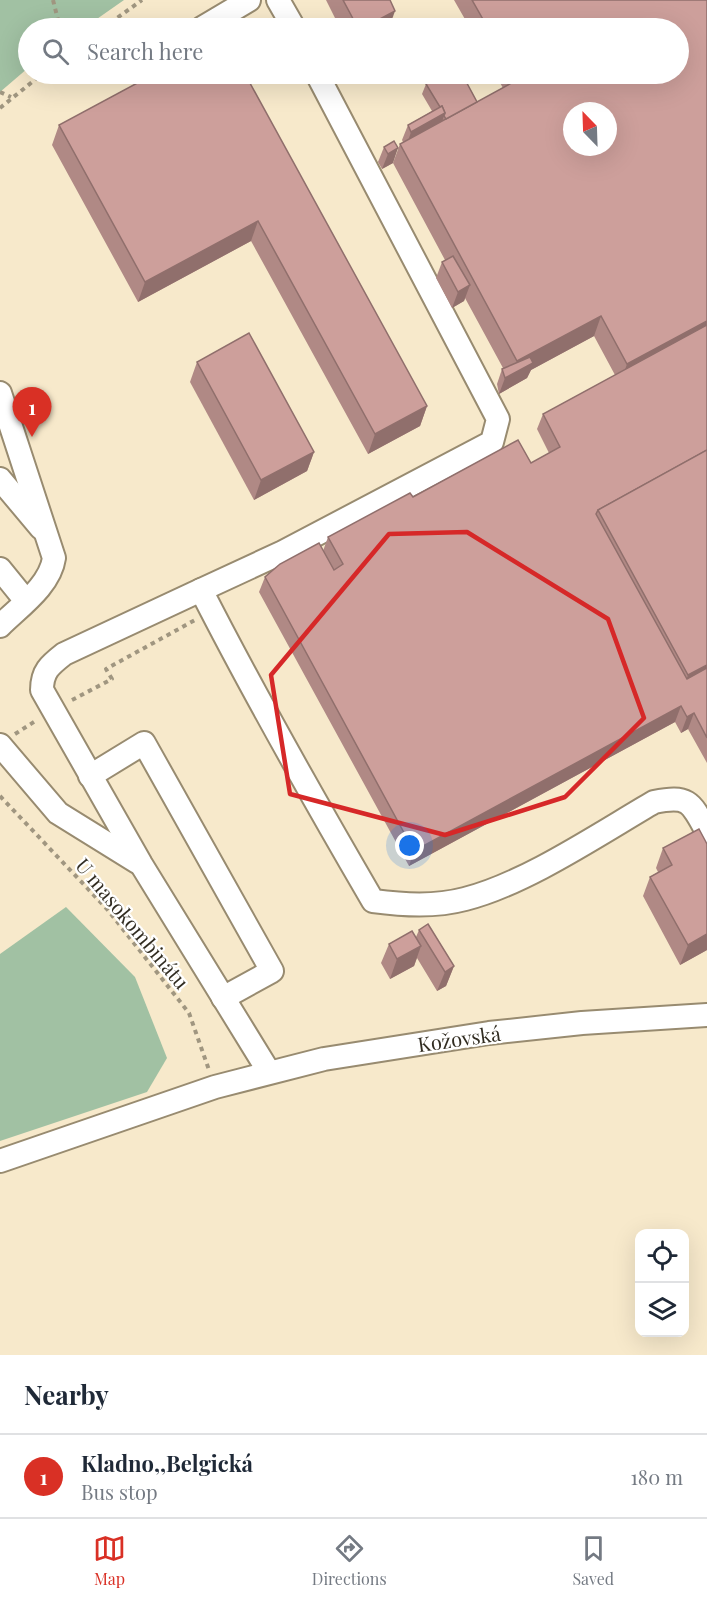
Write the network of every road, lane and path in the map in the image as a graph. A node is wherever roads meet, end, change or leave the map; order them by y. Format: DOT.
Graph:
graph roads {
  1 [pos="53,0"];
  2 [pos="142,0"];
  3 [pos="249,0"];
  4 [pos="278,0"];
  5 [pos="58,18"];
  6 [pos="117,18"];
  7 [pos="219,18"];
  8 [pos="288,18"];
  9 [pos="29,84"];
  10 [pos="322,84"];
  11 [pos="0,92"];
  12 [pos="11,97"];
  13 [pos="0,108"];
  14 [pos="0,393"];
  15 [pos="5,420"];
  16 [pos="0,479"];
  17 [pos="50,538"];
  18 [pos="0,569"];
  19 [pos="201,590"];
  20 [pos="26,601"];
  21 [pos="212,612"];
  22 [pos="0,626"];
  23 [pos="52,711"];
  24 [pos="6,740"];
  25 [pos="90,776"];
  26 [pos="0,796"];
  27 [pos="707,832"];
  28 [pos="141,864"];
  29 [pos="223,998"];
  30 [pos="707,1015"];
  31 [pos="269,1072"];
  32 [pos="215,1087"];
  33 [pos="0,1161"];
  1 -- 5 [label="path"];
  2 -- 6 [label="path"];
  3 -- 7 [label="street"];
  4 -- 8 [label="street"];
  9 -- 12 [label="path"];
  10 -- 19 [label="street"];
  11 -- 12 [label="path"];
  12 -- 13 [label="path"];
  14 -- 15 [label="street"];
  15 -- 17 [label="street"];
  16 -- 17 [label="street"];
  17 -- 20 [label="street"];
  18 -- 20 [label="street"];
  19 -- 21 [label="street"];
  19 -- 23 [label="street"];
  20 -- 22 [label="street"];
  21 -- 23 [label="path"];
  21 -- 27 [label="street"];
  23 -- 24 [label="path"];
  23 -- 25 [label="street"];
  24 -- 28 [label="street"];
  25 -- 28 [label="street"];
  25 -- 29 [label="street"];
  26 -- 32 [label="path, U masokombinátu"];
  28 -- 29 [label="street"];
  29 -- 31 [label="street"];
  30 -- 31 [label="street, Kožovská"];
  31 -- 32 [label="street, Kožovská"];
  32 -- 33 [label="street, Kožovská"];
}
